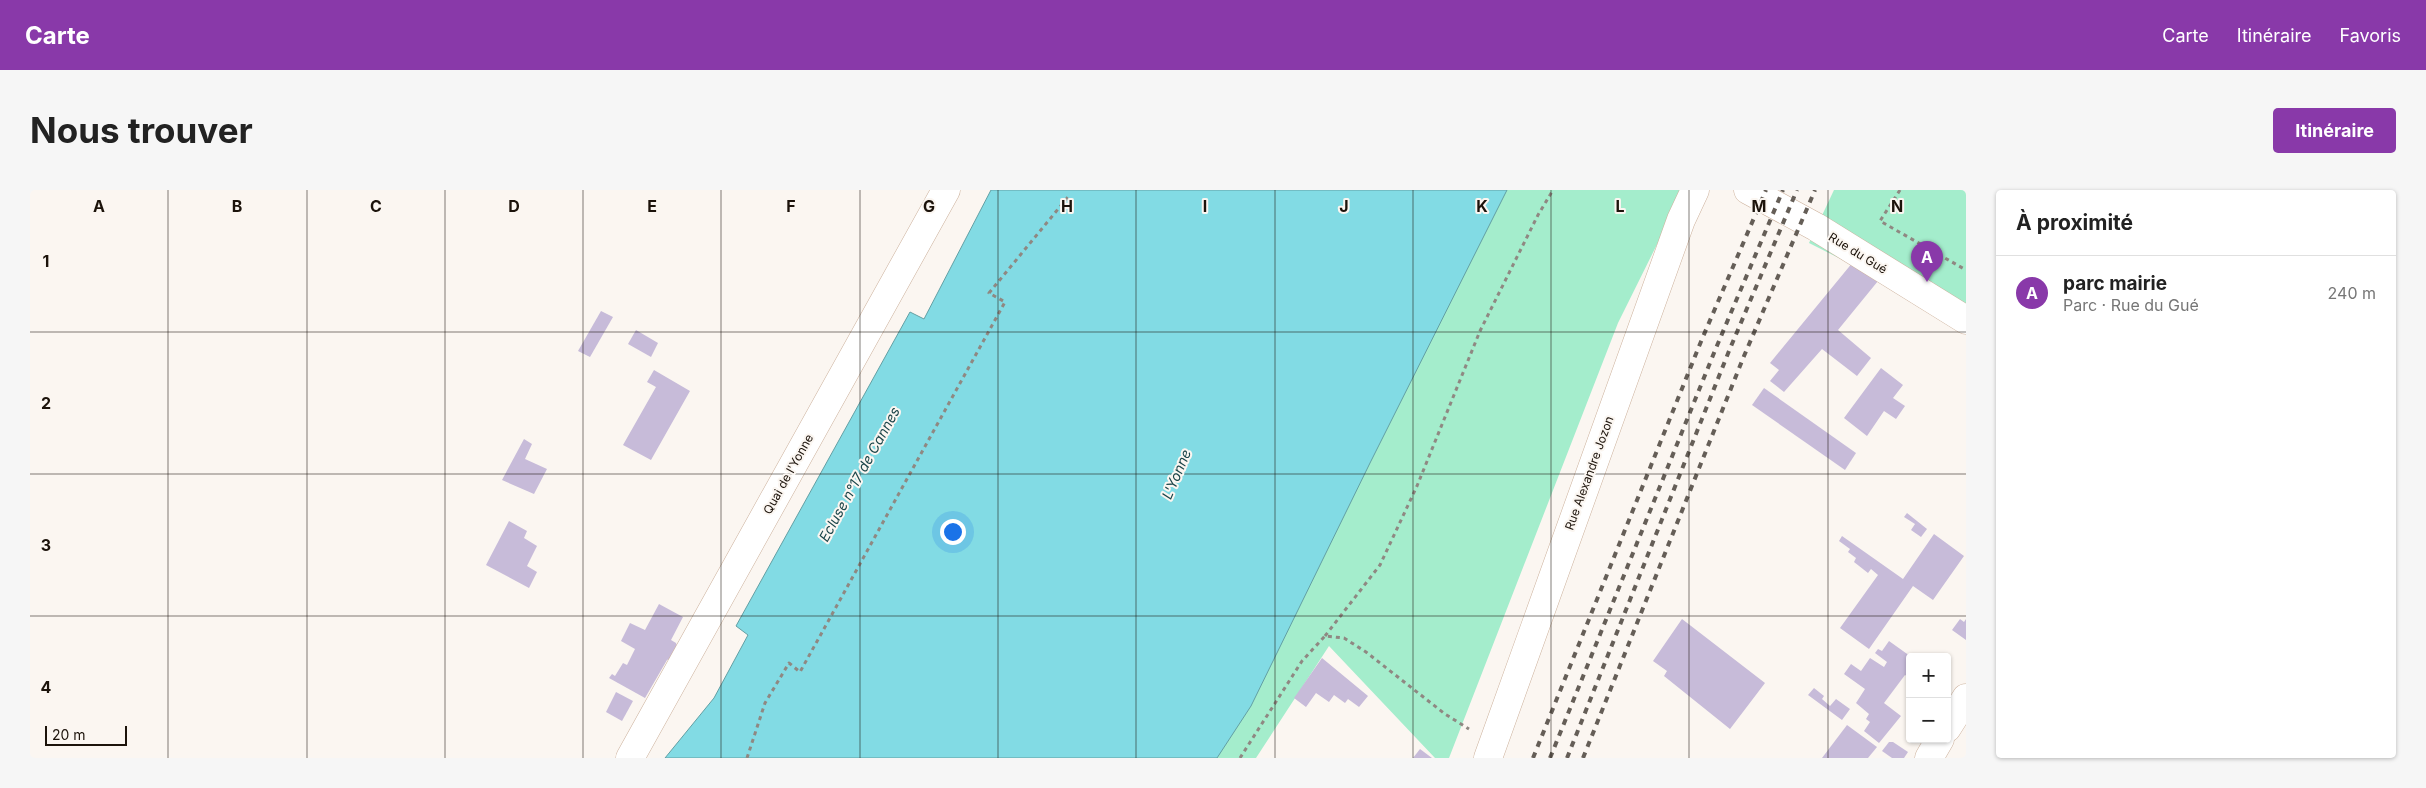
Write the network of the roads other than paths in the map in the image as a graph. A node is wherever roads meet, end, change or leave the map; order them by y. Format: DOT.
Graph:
graph roads {
  1 [pos="946,190"];
  2 [pos="1695,190"];
  3 [pos="1748,190"];
  4 [pos="1966,320"];
  5 [pos="1966,698"];
  6 [pos="1951,722"];
  7 [pos="1938,743"];
  8 [pos="1490,750"];
  9 [pos="630,758"];
  10 [pos="1929,758"];
  1 -- 9 [label="street, Quai de l'Yonne"];
  2 -- 8 [label="street, Rue Alexandre Jozon"];
  3 -- 4 [label="street, Rue du Gué"];
  5 -- 6 [label="street"];
  7 -- 10 [label="street"];
}
